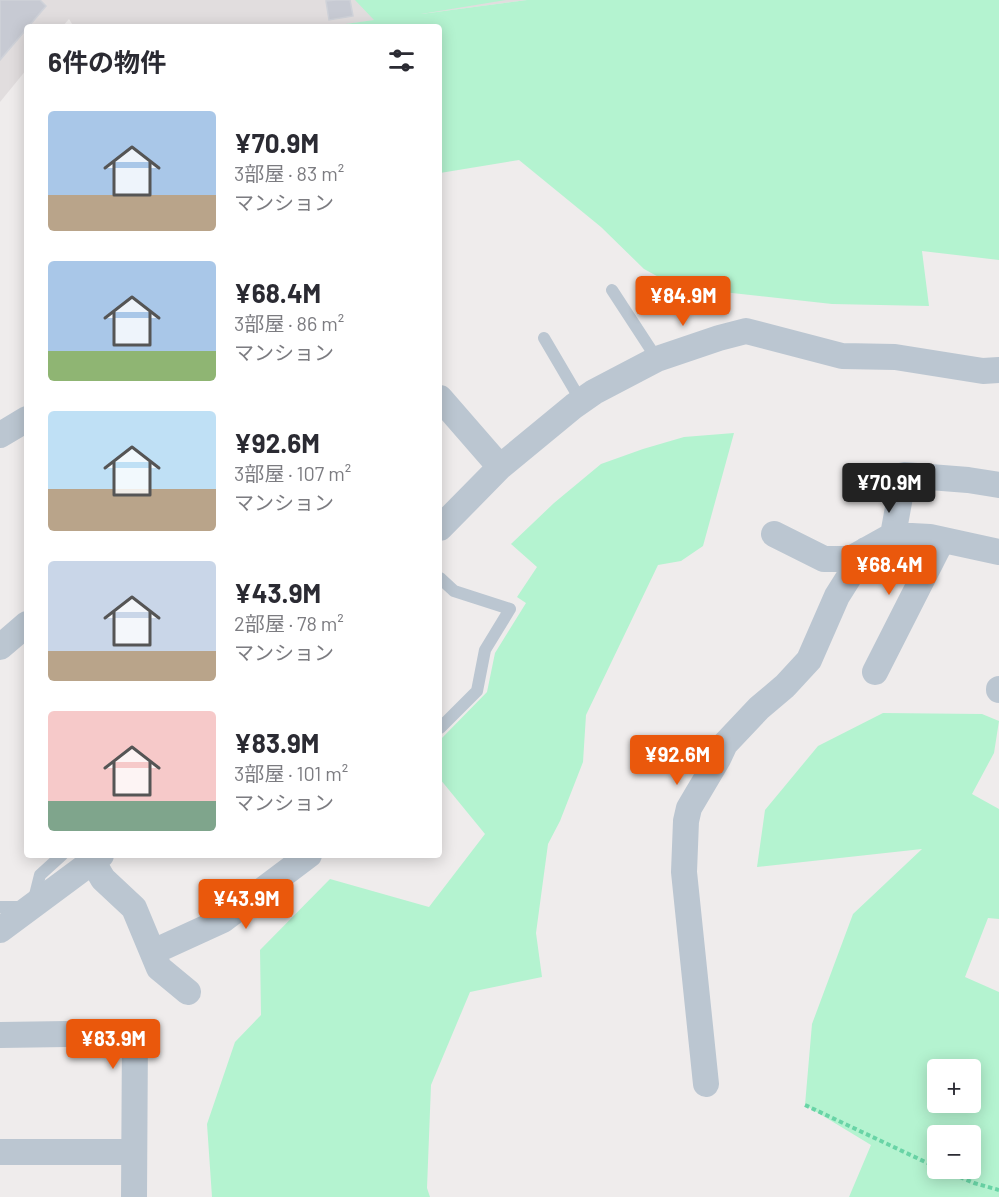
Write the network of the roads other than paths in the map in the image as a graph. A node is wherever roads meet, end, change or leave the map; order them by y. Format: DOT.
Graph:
graph roads {
  1 [pos="612,290"];
  2 [pos="543,338"];
  3 [pos="657,359"];
  4 [pos="999,370"];
  5 [pos="442,401"];
  6 [pos="581,401"];
  7 [pos="24,421"];
  8 [pos="0,435"];
  9 [pos="500,467"];
  10 [pos="999,485"];
  11 [pos="442,526"];
  12 [pos="774,534"];
  13 [pos="893,535"];
  14 [pos="942,540"];
  15 [pos="866,550"];
  16 [pos="999,552"];
  17 [pos="442,580"];
  18 [pos="24,627"];
  19 [pos="0,647"];
  20 [pos="875,672"];
  21 [pos="442,726"];
  22 [pos="59,858"];
  23 [pos="97,858"];
  24 [pos="305,858"];
  25 [pos="0,907"];
  26 [pos="32,907"];
  27 [pos="0,930"];
  28 [pos="153,952"];
  29 [pos="188,992"];
  30 [pos="0,1035"];
  31 [pos="706,1084"];
  32 [pos="0,1152"];
  33 [pos="134,1152"];
  34 [pos="134,1197"];
  1 -- 3 [label="lane"];
  2 -- 6 [label="lane"];
  3 -- 4 [label="street"];
  3 -- 6 [label="street"];
  5 -- 9 [label="street"];
  6 -- 9 [label="street"];
  7 -- 8 [label="street"];
  9 -- 11 [label="street"];
  10 -- 13 [label="street"];
  12 -- 15 [label="street"];
  13 -- 14 [label="street"];
  13 -- 15 [label="street"];
  14 -- 16 [label="street"];
  14 -- 20 [label="street"];
  15 -- 31 [label="street"];
  17 -- 21 [label="lane"];
  18 -- 19 [label="street"];
  22 -- 26 [label="lane"];
  23 -- 26 [label="street"];
  23 -- 28 [label="street"];
  24 -- 28 [label="street"];
  25 -- 26 [label="lane"];
  26 -- 27 [label="street"];
  28 -- 29 [label="street"];
  30 -- 33 [label="street"];
  32 -- 33 [label="street"];
  33 -- 34 [label="street"];
}
